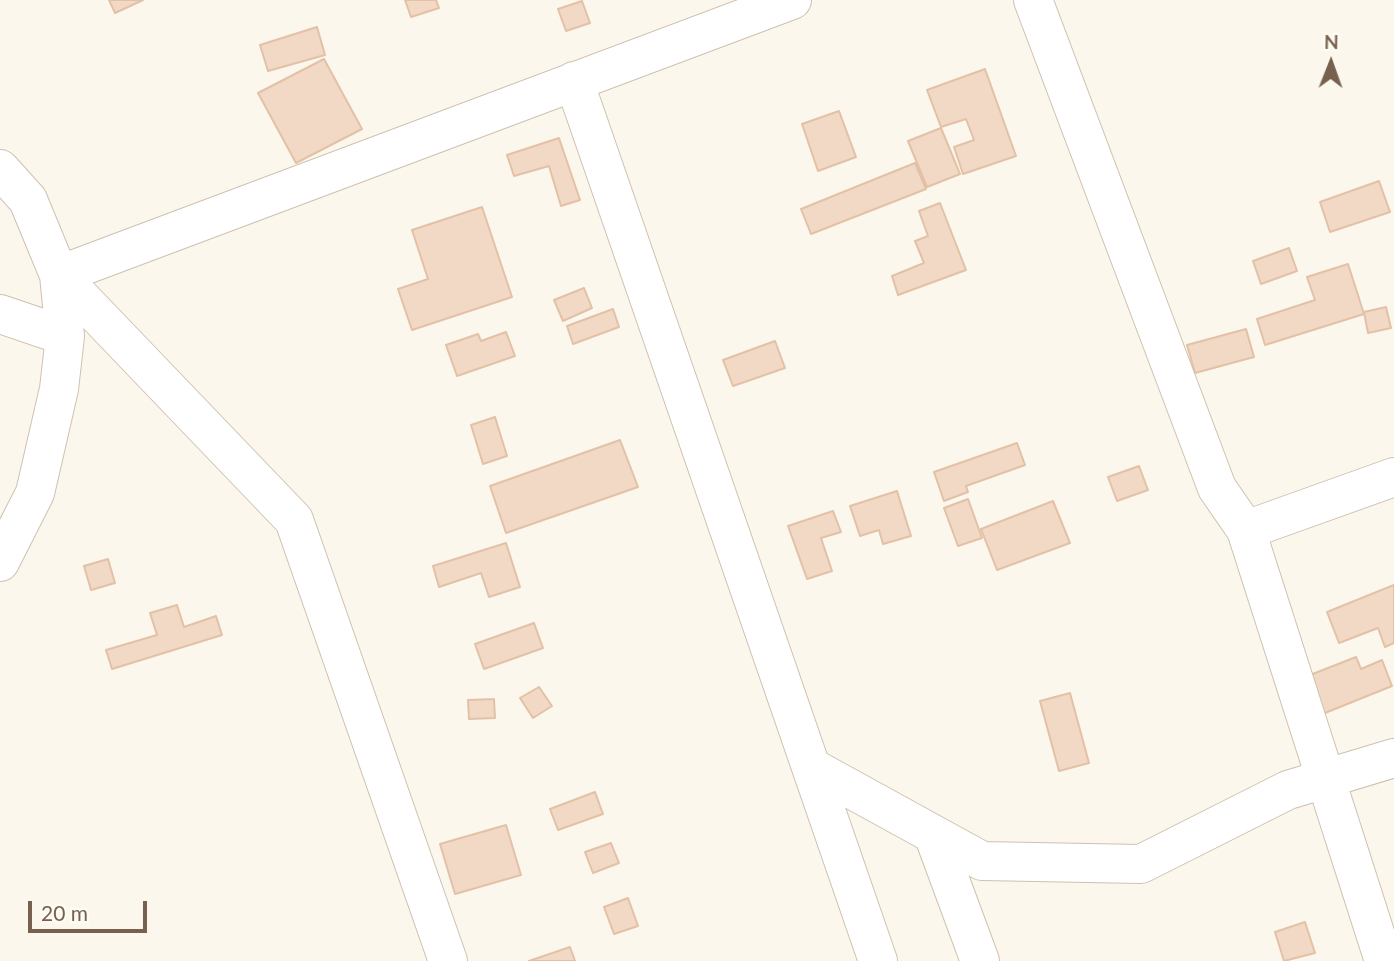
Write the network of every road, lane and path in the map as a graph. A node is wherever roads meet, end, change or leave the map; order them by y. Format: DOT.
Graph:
graph roads {
  1 [pos="792,0"];
  2 [pos="1033,0"];
  3 [pos="575,81"];
  4 [pos="0,169"];
  5 [pos="59,275"];
  6 [pos="0,314"];
  7 [pos="65,336"];
  8 [pos="1394,477"];
  9 [pos="1246,530"];
  10 [pos="0,562"];
  11 [pos="1394,758"];
  12 [pos="811,767"];
  13 [pos="1325,779"];
  14 [pos="933,834"];
  15 [pos="448,961"];
  16 [pos="878,961"];
  17 [pos="980,961"];
  18 [pos="1384,961"];
  1 -- 3 [label="street"];
  2 -- 9 [label="street"];
  3 -- 5 [label="street"];
  3 -- 12 [label="street"];
  4 -- 5 [label="street"];
  5 -- 7 [label="street"];
  5 -- 15 [label="street"];
  6 -- 7 [label="street"];
  7 -- 10 [label="street"];
  8 -- 9 [label="street"];
  9 -- 13 [label="street"];
  11 -- 13 [label="street"];
  12 -- 14 [label="street"];
  12 -- 16 [label="street"];
  13 -- 14 [label="street"];
  13 -- 18 [label="street"];
  14 -- 17 [label="street"];
}
